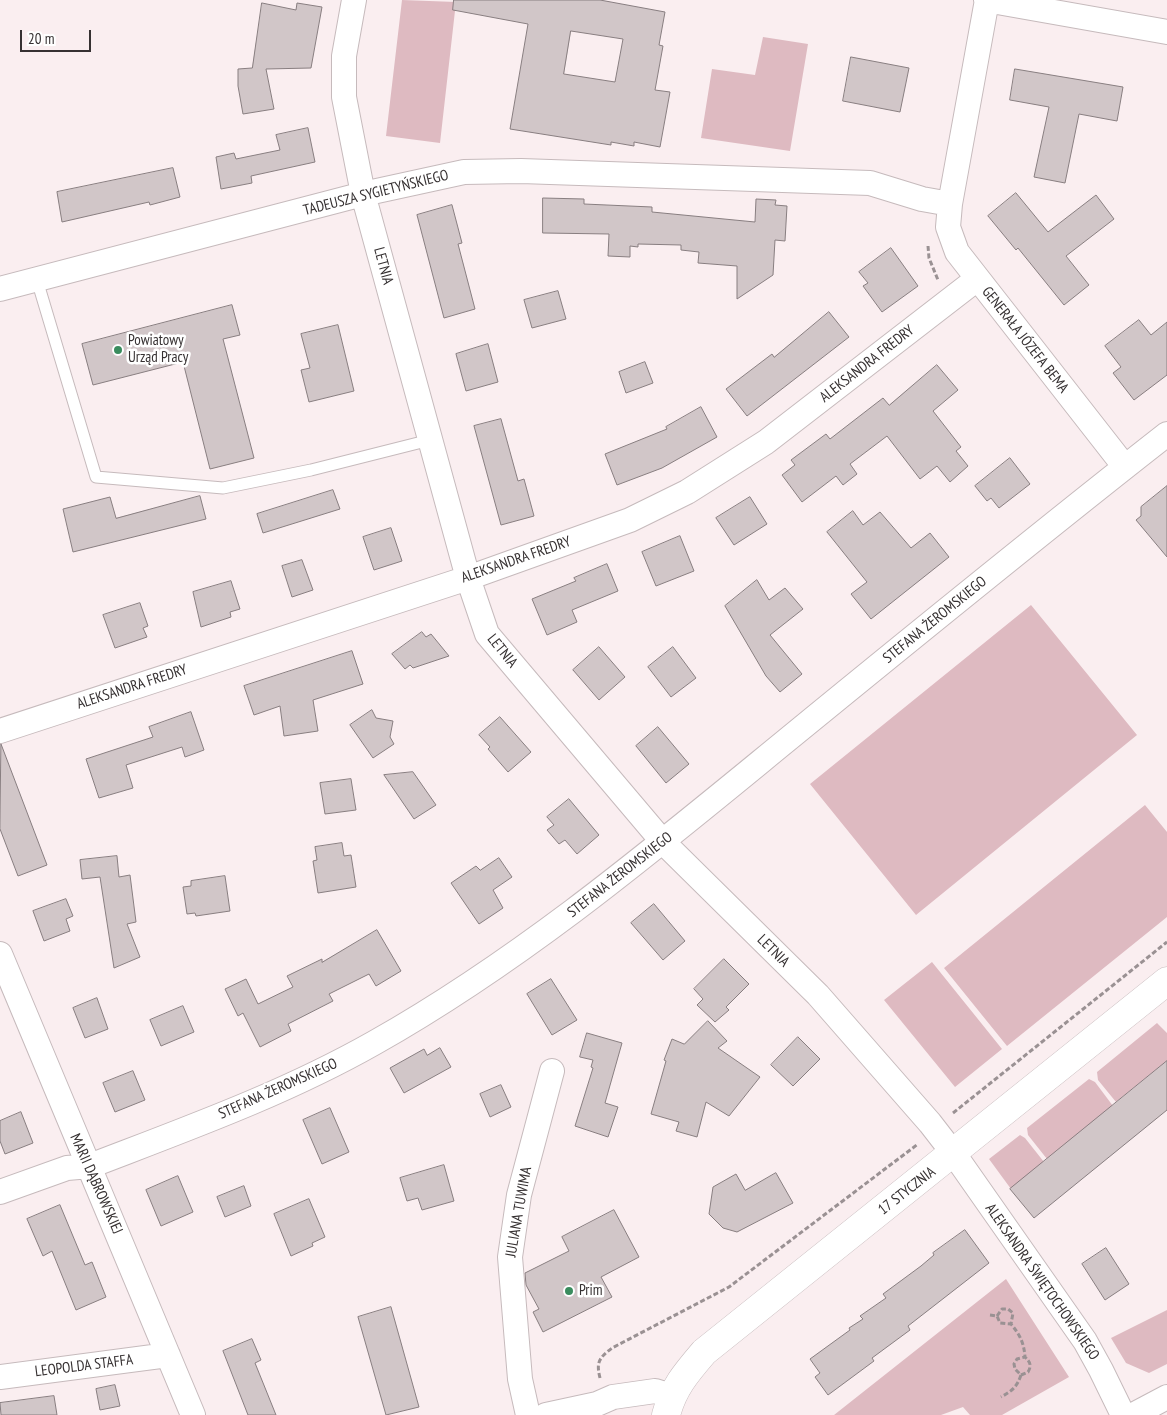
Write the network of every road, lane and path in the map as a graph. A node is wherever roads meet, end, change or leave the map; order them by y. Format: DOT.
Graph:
graph roads {
  1 [pos="354,0"];
  2 [pos="986,0"];
  3 [pos="1167,32"];
  4 [pos="363,194"];
  5 [pos="950,204"];
  6 [pos="977,279"];
  7 [pos="37,280"];
  8 [pos="0,289"];
  9 [pos="1167,434"];
  10 [pos="430,440"];
  11 [pos="1126,467"];
  12 [pos="468,578"];
  13 [pos="0,731"];
  14 [pos="663,842"];
  15 [pos="1167,942"];
  16 [pos="0,954"];
  17 [pos="1167,981"];
  18 [pos="552,1071"];
  19 [pos="960,1107"];
  20 [pos="909,1150"];
  21 [pos="954,1154"];
  22 [pos="90,1166"];
  23 [pos="0,1192"];
  24 [pos="990,1315"];
  25 [pos="997,1316"];
  26 [pos="1011,1324"];
  27 [pos="168,1355"];
  28 [pos="1025,1357"];
  29 [pos="1021,1375"];
  30 [pos="0,1376"];
  31 [pos="602,1387"];
  32 [pos="1001,1397"];
  33 [pos="1167,1397"];
  34 [pos="668,1405"];
  35 [pos="193,1415"];
  36 [pos="528,1415"];
  37 [pos="546,1415"];
  38 [pos="1123,1415"];
  39 [pos="1133,1415"];
  1 -- 4 [label="street, LETNIA"];
  2 -- 3 [label="street"];
  2 -- 5 [label="street, GENERAŁA JÓZEFA BEMA"];
  4 -- 5 [label="street, TADEUSZA SYGIETYŃSKIEGO"];
  4 -- 7 [label="street, TADEUSZA SYGIETYŃSKIEGO"];
  4 -- 10 [label="street, LETNIA"];
  5 -- 6 [label="street, GENERAŁA JÓZEFA BEMA"];
  6 -- 11 [label="street, GENERAŁA JÓZEFA BEMA"];
  6 -- 12 [label="street, ALEKSANDRA FREDRY"];
  7 -- 8 [label="street, TADEUSZA SYGIETYŃSKIEGO"];
  7 -- 10 [label="lane"];
  9 -- 11 [label="street, STEFANA ŻEROMSKIEGO"];
  10 -- 12 [label="street, LETNIA"];
  11 -- 14 [label="street, STEFANA ŻEROMSKIEGO"];
  12 -- 13 [label="street, ALEKSANDRA FREDRY"];
  12 -- 14 [label="street, LETNIA"];
  14 -- 21 [label="street, LETNIA"];
  14 -- 22 [label="street, STEFANA ŻEROMSKIEGO"];
  15 -- 19 [label="path"];
  16 -- 22 [label="street, MARII DĄBROWSKIEJ"];
  17 -- 21 [label="street, 17 STYCZNIA"];
  18 -- 36 [label="street, JULIANA TUWIMA"];
  20 -- 31 [label="path"];
  21 -- 34 [label="street, 17 STYCZNIA"];
  21 -- 38 [label="street, ALEKSANDRA ŚWIĘTOCHOWSKIEGO"];
  22 -- 23 [label="street, STEFANA ŻEROMSKIEGO"];
  22 -- 27 [label="street, MARII DĄBROWSKIEJ"];
  24 -- 25 [label="path"];
  25 -- 26 [label="path"];
  25 -- 26 [label="path"];
  26 -- 28 [label="path"];
  27 -- 30 [label="street, LEOPOLDA STAFFA"];
  27 -- 35 [label="street, MARII DĄBROWSKIEJ"];
  28 -- 29 [label="path"];
  28 -- 29 [label="path"];
  29 -- 32 [label="path"];
  33 -- 39 [label="street"];
  34 -- 37 [label="street"];
}
